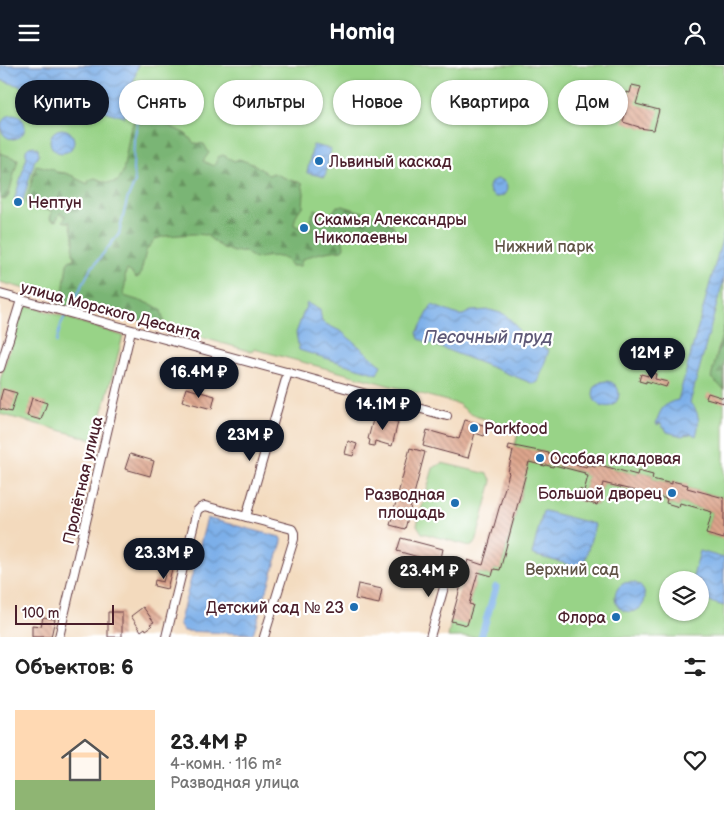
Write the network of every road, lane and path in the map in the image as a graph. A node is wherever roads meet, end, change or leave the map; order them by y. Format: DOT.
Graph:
graph roads {
  1 [pos="0,294"];
  2 [pos="21,300"];
  3 [pos="131,330"];
  4 [pos="0,368"];
  5 [pos="288,372"];
  6 [pos="406,404"];
  7 [pos="403,416"];
  8 [pos="447,416"];
  9 [pos="246,517"];
  10 [pos="448,565"];
  11 [pos="59,637"];
  12 [pos="166,637"];
  13 [pos="264,637"];
  14 [pos="430,637"];
  1 -- 2 [label="street, улица Морского Десанта"];
  2 -- 3 [label="street, улица Морского Десанта"];
  2 -- 4 [label="street"];
  3 -- 5 [label="street, улица Морского Десанта"];
  3 -- 11 [label="street, Пролётная улица"];
  5 -- 6 [label="street, улица Морского Десанта"];
  5 -- 9 [label="street"];
  6 -- 7 [label="street"];
  6 -- 8 [label="street, улица Морского Десанта"];
  9 -- 12 [label="street"];
  9 -- 13 [label="street"];
  10 -- 14 [label="street"];
}
